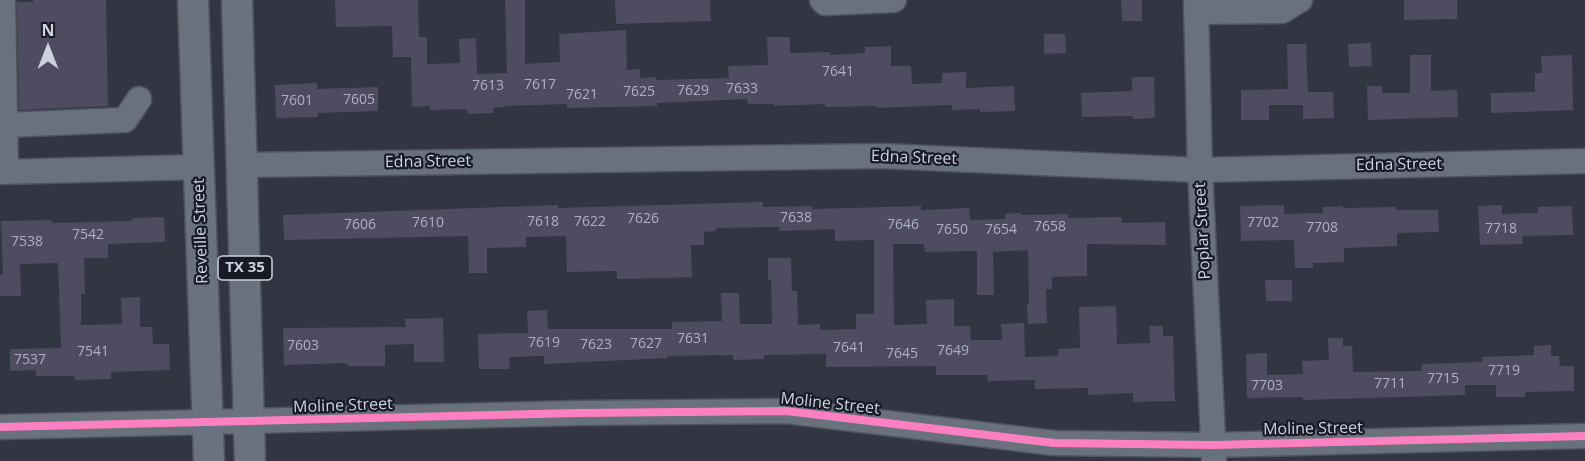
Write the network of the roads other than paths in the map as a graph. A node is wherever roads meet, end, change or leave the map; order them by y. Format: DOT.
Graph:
graph roads {
  1 [pos="3,0"];
  2 [pos="193,0"];
  3 [pos="237,0"];
  4 [pos="822,0"];
  5 [pos="894,0"];
  6 [pos="1300,0"];
  7 [pos="1196,6"];
  8 [pos="139,99"];
  9 [pos="5,125"];
  10 [pos="1585,161"];
  11 [pos="242,165"];
  12 [pos="199,168"];
  13 [pos="1200,170"];
  14 [pos="3,172"];
  15 [pos="248,422"];
  16 [pos="208,423"];
  17 [pos="0,428"];
  18 [pos="1585,436"];
  19 [pos="1214,453"];
  20 [pos="209,461"];
  21 [pos="250,461"];
  1 -- 9 [label="street"];
  2 -- 12 [label="main road, Reveille Street / TX 35"];
  3 -- 11 [label="main road, TX 35"];
  4 -- 5 [label="street"];
  6 -- 7 [label="street"];
  7 -- 13 [label="street, Poplar Street"];
  8 -- 9 [label="street"];
  9 -- 14 [label="street"];
  10 -- 13 [label="street, Edna Street"];
  11 -- 13 [label="street, Edna Street"];
  11 -- 15 [label="main road, TX 35"];
  12 -- 14 [label="street"];
  12 -- 16 [label="main road, Reveille Street / TX 35"];
  13 -- 19 [label="street, Poplar Street"];
  15 -- 16 [label="street, Moline Street"];
  15 -- 19 [label="street, Moline Street"];
  15 -- 21 [label="main road, TX 35"];
  16 -- 17 [label="street, Moline Street"];
  16 -- 20 [label="main road, Reveille Street / TX 35"];
  18 -- 19 [label="street, Moline Street"];
}
